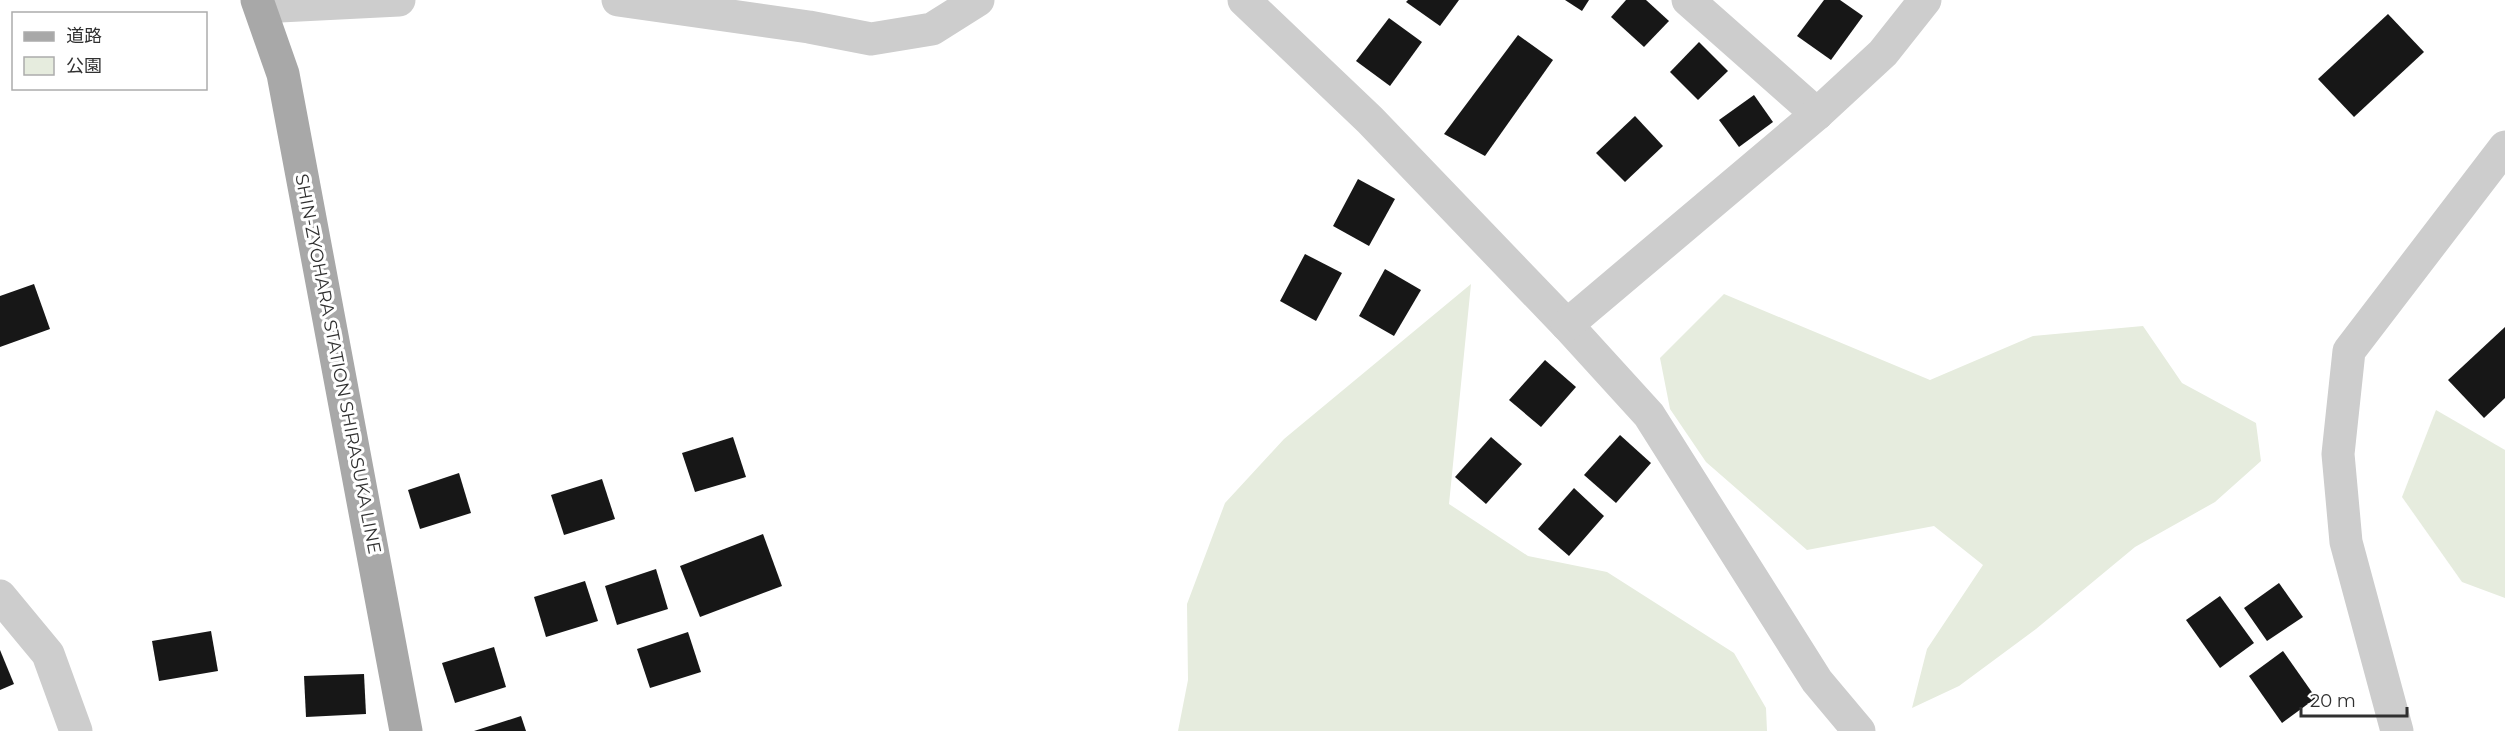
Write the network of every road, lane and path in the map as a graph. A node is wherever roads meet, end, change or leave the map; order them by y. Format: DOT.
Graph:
graph roads {
  1 [pos="399,0"];
  2 [pos="618,0"];
  3 [pos="978,0"];
  4 [pos="1244,0"];
  5 [pos="1688,0"];
  6 [pos="1925,0"];
  7 [pos="259,4"];
  8 [pos="1817,114"];
  9 [pos="2505,147"];
  10 [pos="1567,325"];
  11 [pos="0,596"];
  12 [pos="76,731"];
  13 [pos="406,731"];
  14 [pos="1859,731"];
  15 [pos="2397,731"];
  1 -- 7 [label="street"];
  2 -- 3 [label="street"];
  4 -- 10 [label="street"];
  5 -- 8 [label="street"];
  6 -- 8 [label="street"];
  7 -- 13 [label="main road, SHIN-ZYOHARA STATION SHIRASUKA LINE"];
  8 -- 10 [label="street"];
  9 -- 15 [label="street"];
  10 -- 14 [label="street"];
  11 -- 12 [label="street"];
}
